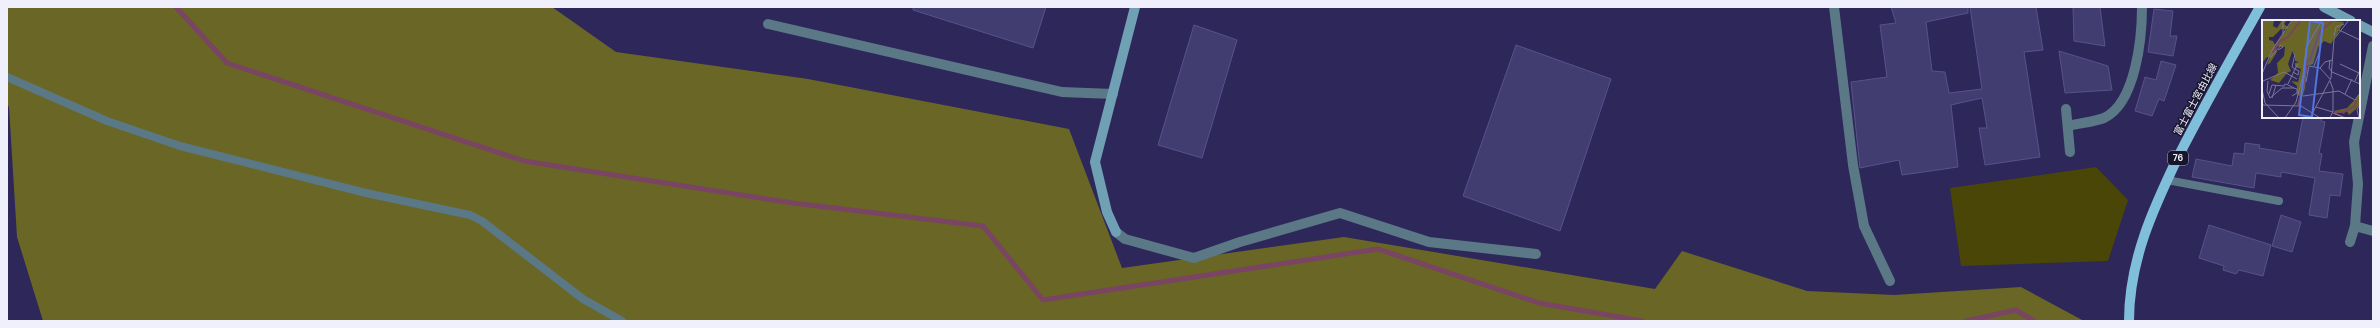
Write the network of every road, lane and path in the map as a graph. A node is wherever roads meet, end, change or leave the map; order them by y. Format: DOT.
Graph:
graph roads {
  1 [pos="1135,7"];
  2 [pos="1834,7"];
  3 [pos="2142,7"];
  4 [pos="2260,7"];
  5 [pos="2324,7"];
  6 [pos="2349,20"];
  7 [pos="768,24"];
  8 [pos="2360,26"];
  9 [pos="2373,32"];
  10 [pos="2373,46"];
  11 [pos="7,77"];
  12 [pos="1112,94"];
  13 [pos="2066,109"];
  14 [pos="2360,112"];
  15 [pos="2359,118"];
  16 [pos="2068,126"];
  17 [pos="2070,152"];
  18 [pos="2167,180"];
  19 [pos="2279,201"];
  20 [pos="2355,226"];
  21 [pos="2373,231"];
  22 [pos="2350,242"];
  23 [pos="1536,254"];
  24 [pos="1890,281"];
  25 [pos="622,321"];
  26 [pos="2129,321"];
  1 -- 12 [label="street"];
  2 -- 24 [label="street"];
  3 -- 16 [label="street"];
  4 -- 18 [label="main road, 富士富士宮由比線 / 76"];
  5 -- 6 [label="street"];
  7 -- 12 [label="street"];
  8 -- 9 [label="street"];
  10 -- 14 [label="street"];
  11 -- 25 [label="lane"];
  12 -- 23 [label="street"];
  13 -- 16 [label="street"];
  15 -- 20 [label="street"];
  16 -- 17 [label="street"];
  18 -- 19 [label="lane"];
  18 -- 26 [label="main road, 富士富士宮由比線 / 76"];
  20 -- 21 [label="street"];
  20 -- 22 [label="street"];
}
